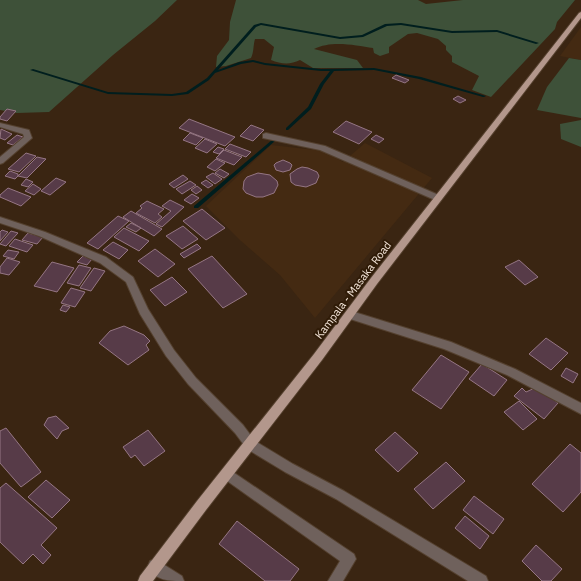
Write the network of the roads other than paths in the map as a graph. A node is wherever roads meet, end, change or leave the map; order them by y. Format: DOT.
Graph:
graph roads {
  1 [pos="581,14"];
  2 [pos="0,125"];
  3 [pos="266,136"];
  4 [pos="0,161"];
  5 [pos="438,198"];
  6 [pos="0,220"];
  7 [pos="351,314"];
  8 [pos="581,409"];
  9 [pos="251,445"];
  10 [pos="227,474"];
  11 [pos="155,566"];
  12 [pos="145,581"];
  13 [pos="177,581"];
  14 [pos="335,581"];
  15 [pos="481,581"];
  1 -- 5 [label="main road, Kampala - Masaka Road"];
  2 -- 4 [label="street"];
  3 -- 5 [label="street"];
  5 -- 7 [label="main road, Kampala - Masaka Road"];
  6 -- 9 [label="street"];
  7 -- 8 [label="street"];
  7 -- 9 [label="main road, Kampala - Masaka Road"];
  9 -- 10 [label="main road, Kampala - Masaka Road"];
  9 -- 15 [label="street"];
  10 -- 11 [label="main road, Kampala - Masaka Road"];
  10 -- 14 [label="street"];
  11 -- 12 [label="main road, Kampala - Masaka Road"];
  11 -- 13 [label="street"];
}
